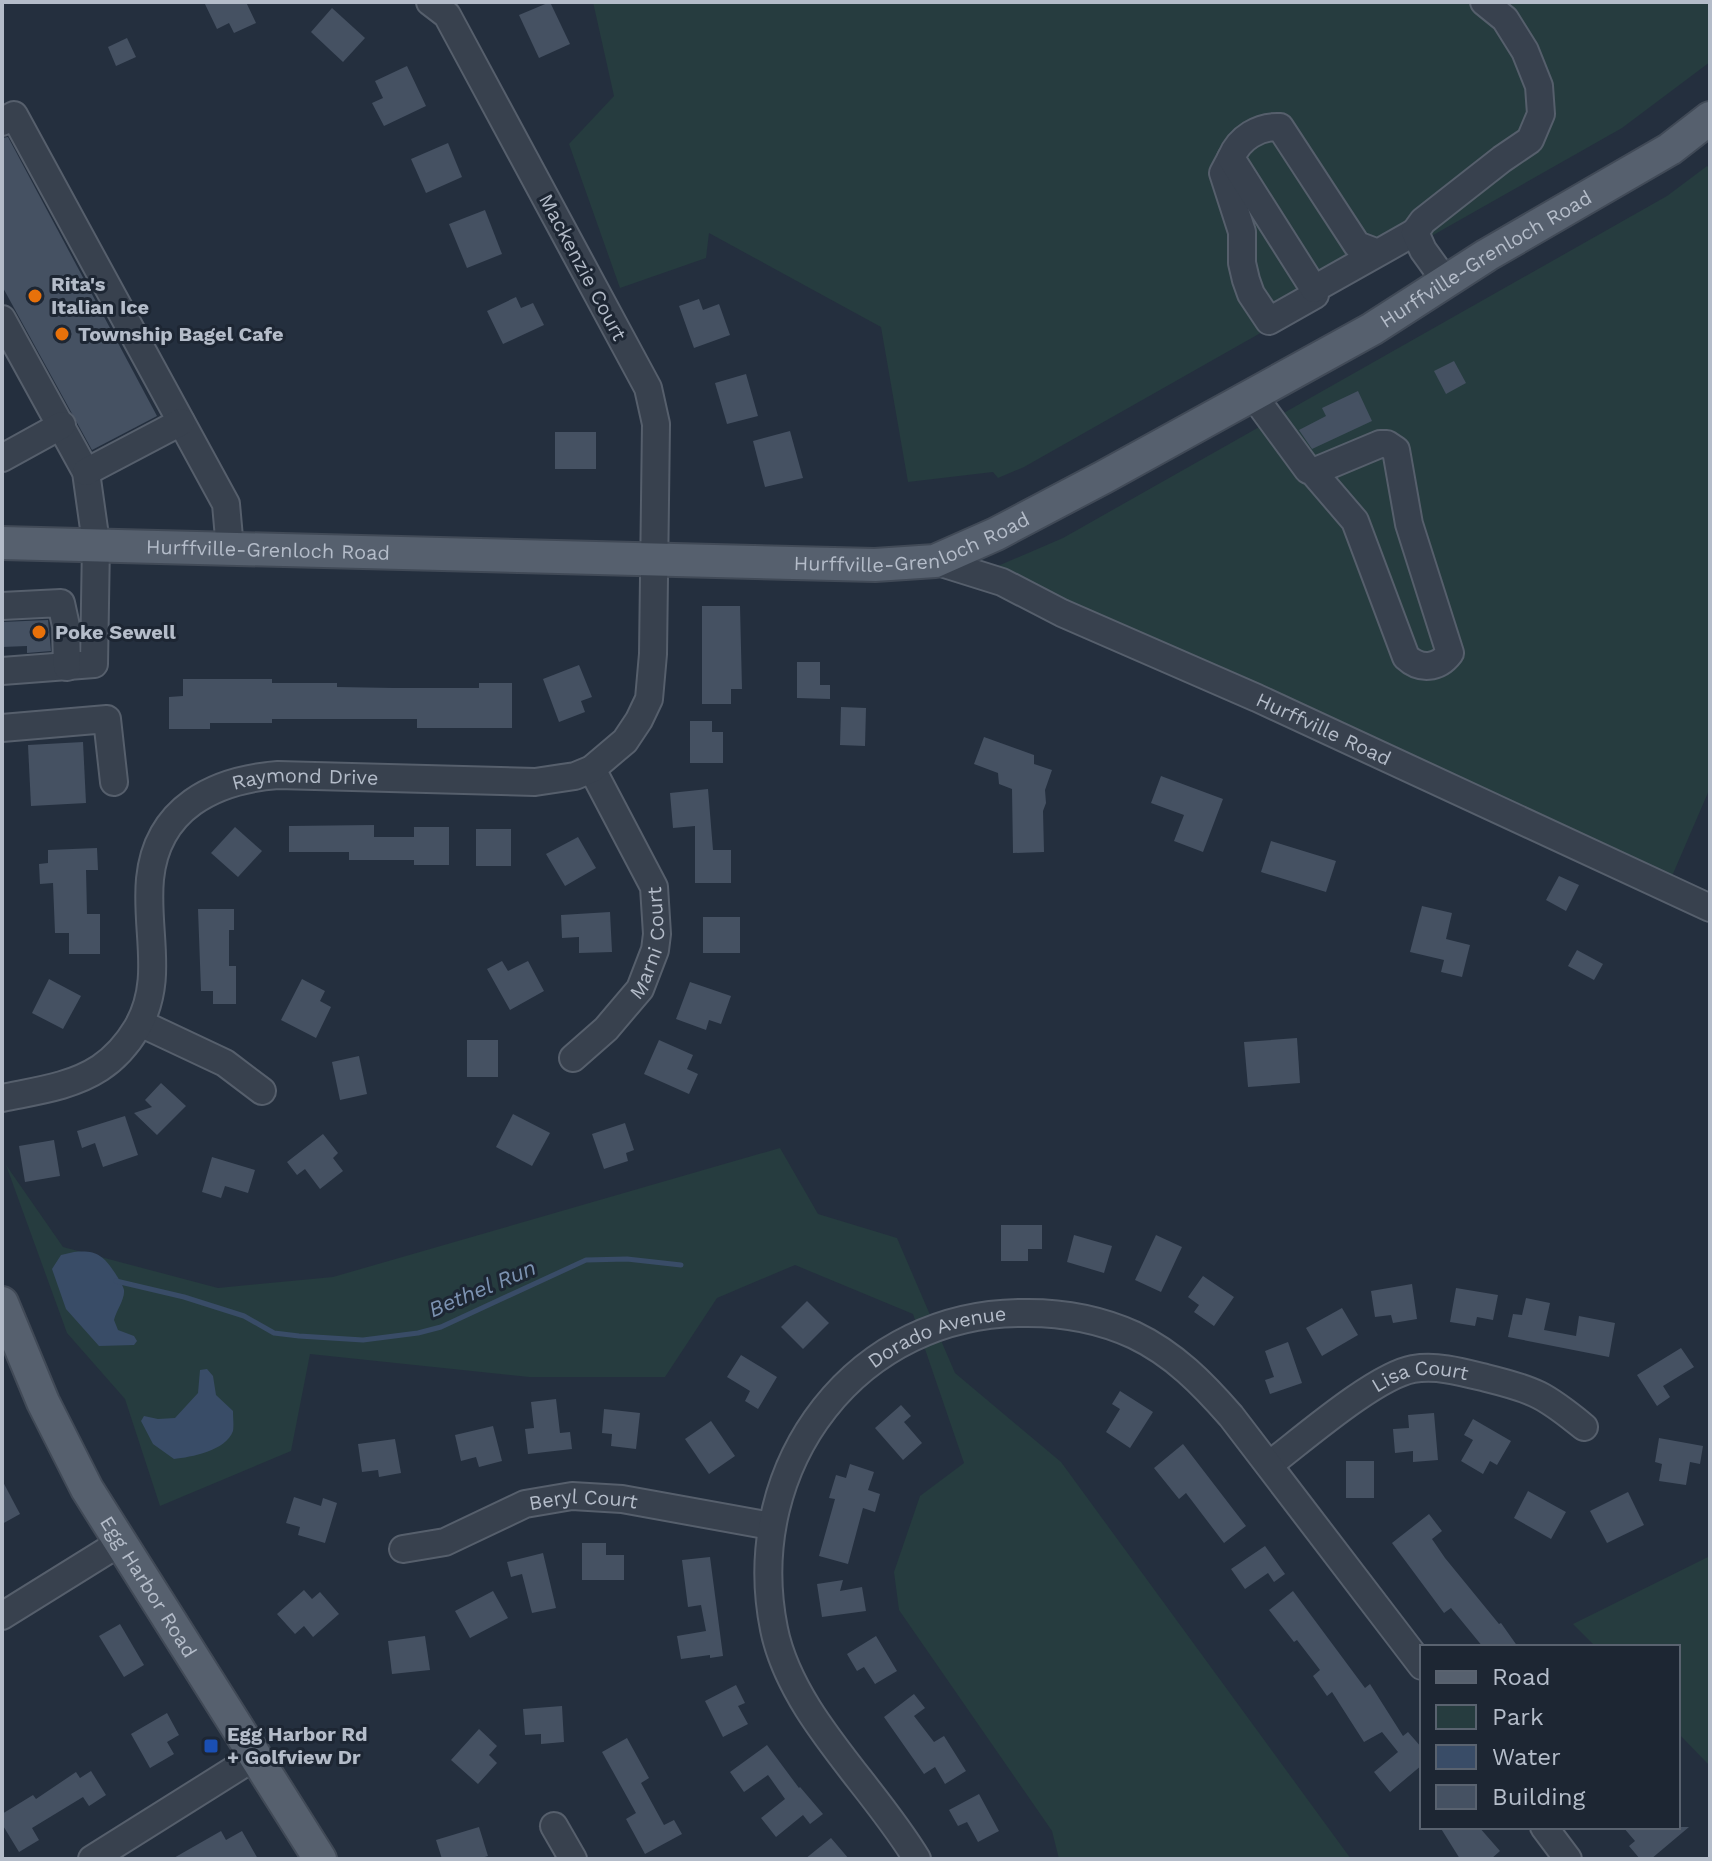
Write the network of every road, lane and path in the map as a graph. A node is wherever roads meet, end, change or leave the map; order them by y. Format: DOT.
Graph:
graph roads {
  1 [pos="430,2"];
  2 [pos="1484,2"];
  3 [pos="1710,118"];
  4 [pos="2,122"];
  5 [pos="1231,158"];
  6 [pos="1415,232"];
  7 [pos="1378,253"];
  8 [pos="1446,282"];
  9 [pos="1314,289"];
  10 [pos="2,319"];
  11 [pos="1253,395"];
  12 [pos="181,422"];
  13 [pos="62,425"];
  14 [pos="2,458"];
  15 [pos="86,472"];
  16 [pos="1313,472"];
  17 [pos="2,543"];
  18 [pos="96,543"];
  19 [pos="230,549"];
  20 [pos="654,559"];
  21 [pos="935,561"];
  22 [pos="2,606"];
  23 [pos="67,667"];
  24 [pos="2,671"];
  25 [pos="2,728"];
  26 [pos="592,769"];
  27 [pos="114,782"];
  28 [pos="1710,908"];
  29 [pos="140,1023"];
  30 [pos="573,1058"];
  31 [pos="262,1091"];
  32 [pos="2,1098"];
  33 [pos="2,1303"];
  34 [pos="1584,1427"];
  35 [pos="1269,1465"];
  36 [pos="771,1526"];
  37 [pos="121,1542"];
  38 [pos="403,1549"];
  39 [pos="2,1616"];
  40 [pos="1420,1663"];
  41 [pos="256,1756"];
  42 [pos="554,1826"];
  43 [pos="1546,1829"];
  44 [pos="92,1859"];
  45 [pos="320,1859"];
  46 [pos="573,1859"];
  47 [pos="917,1859"];
  48 [pos="1568,1859"];
  1 -- 20 [label="street, Mackenzie Court"];
  2 -- 6 [label="street"];
  3 -- 8 [label="main road, Hurffville-Grenloch Road"];
  4 -- 12 [label="street"];
  5 -- 7 [label="street"];
  5 -- 9 [label="street"];
  5 -- 9 [label="street"];
  6 -- 7 [label="street"];
  6 -- 8 [label="street"];
  7 -- 9 [label="street"];
  8 -- 11 [label="main road, Hurffville-Grenloch Road"];
  10 -- 13 [label="street"];
  11 -- 16 [label="street"];
  11 -- 21 [label="main road, Hurffville-Grenloch Road"];
  12 -- 15 [label="street"];
  12 -- 19 [label="street"];
  13 -- 14 [label="street"];
  13 -- 15 [label="street"];
  15 -- 18 [label="street"];
  16 -- 16 [label="street"];
  17 -- 18 [label="main road, Hurffville-Grenloch Road"];
  18 -- 19 [label="main road, Hurffville-Grenloch Road"];
  18 -- 23 [label="street"];
  19 -- 20 [label="main road, Hurffville-Grenloch Road"];
  20 -- 21 [label="main road, Hurffville-Grenloch Road"];
  20 -- 26 [label="street, Raymond Drive"];
  21 -- 28 [label="street, Hurffville Road"];
  22 -- 23 [label="street"];
  23 -- 24 [label="street"];
  25 -- 27 [label="street"];
  26 -- 29 [label="street, Raymond Drive"];
  26 -- 30 [label="street, Marni Court"];
  29 -- 31 [label="street"];
  29 -- 32 [label="street, Raymond Drive"];
  33 -- 37 [label="main road, Egg Harbor Road"];
  34 -- 35 [label="street, Lisa Court"];
  35 -- 36 [label="street, Dorado Avenue"];
  35 -- 40 [label="street, Dorado Avenue"];
  36 -- 38 [label="street, Beryl Court"];
  36 -- 47 [label="street, Dorado Avenue"];
  37 -- 39 [label="street"];
  37 -- 41 [label="main road, Egg Harbor Road"];
  41 -- 44 [label="street"];
  41 -- 45 [label="main road, Egg Harbor Road"];
  42 -- 46 [label="street"];
  43 -- 48 [label="street"];
}
